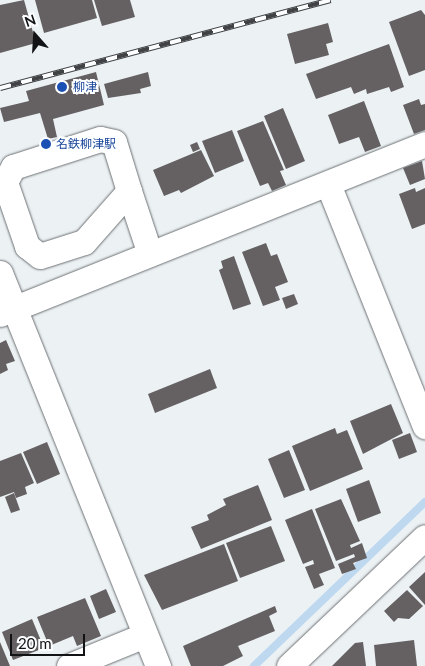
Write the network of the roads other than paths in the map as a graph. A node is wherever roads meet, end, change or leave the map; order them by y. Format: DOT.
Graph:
graph roads {
  1 [pos="425,144"];
  2 [pos="328,184"];
  3 [pos="129,191"];
  4 [pos="150,254"];
  5 [pos="0,273"];
  6 [pos="7,311"];
  7 [pos="425,426"];
  8 [pos="425,537"];
  9 [pos="145,635"];
  10 [pos="69,666"];
  11 [pos="158,666"];
  12 [pos="290,666"];
  1 -- 2 [label="street"];
  2 -- 4 [label="street"];
  2 -- 7 [label="street"];
  3 -- 3 [label="street"];
  3 -- 4 [label="street"];
  4 -- 6 [label="street"];
  5 -- 6 [label="street"];
  6 -- 9 [label="street"];
  8 -- 12 [label="street"];
  9 -- 10 [label="street"];
  9 -- 11 [label="street"];
}
